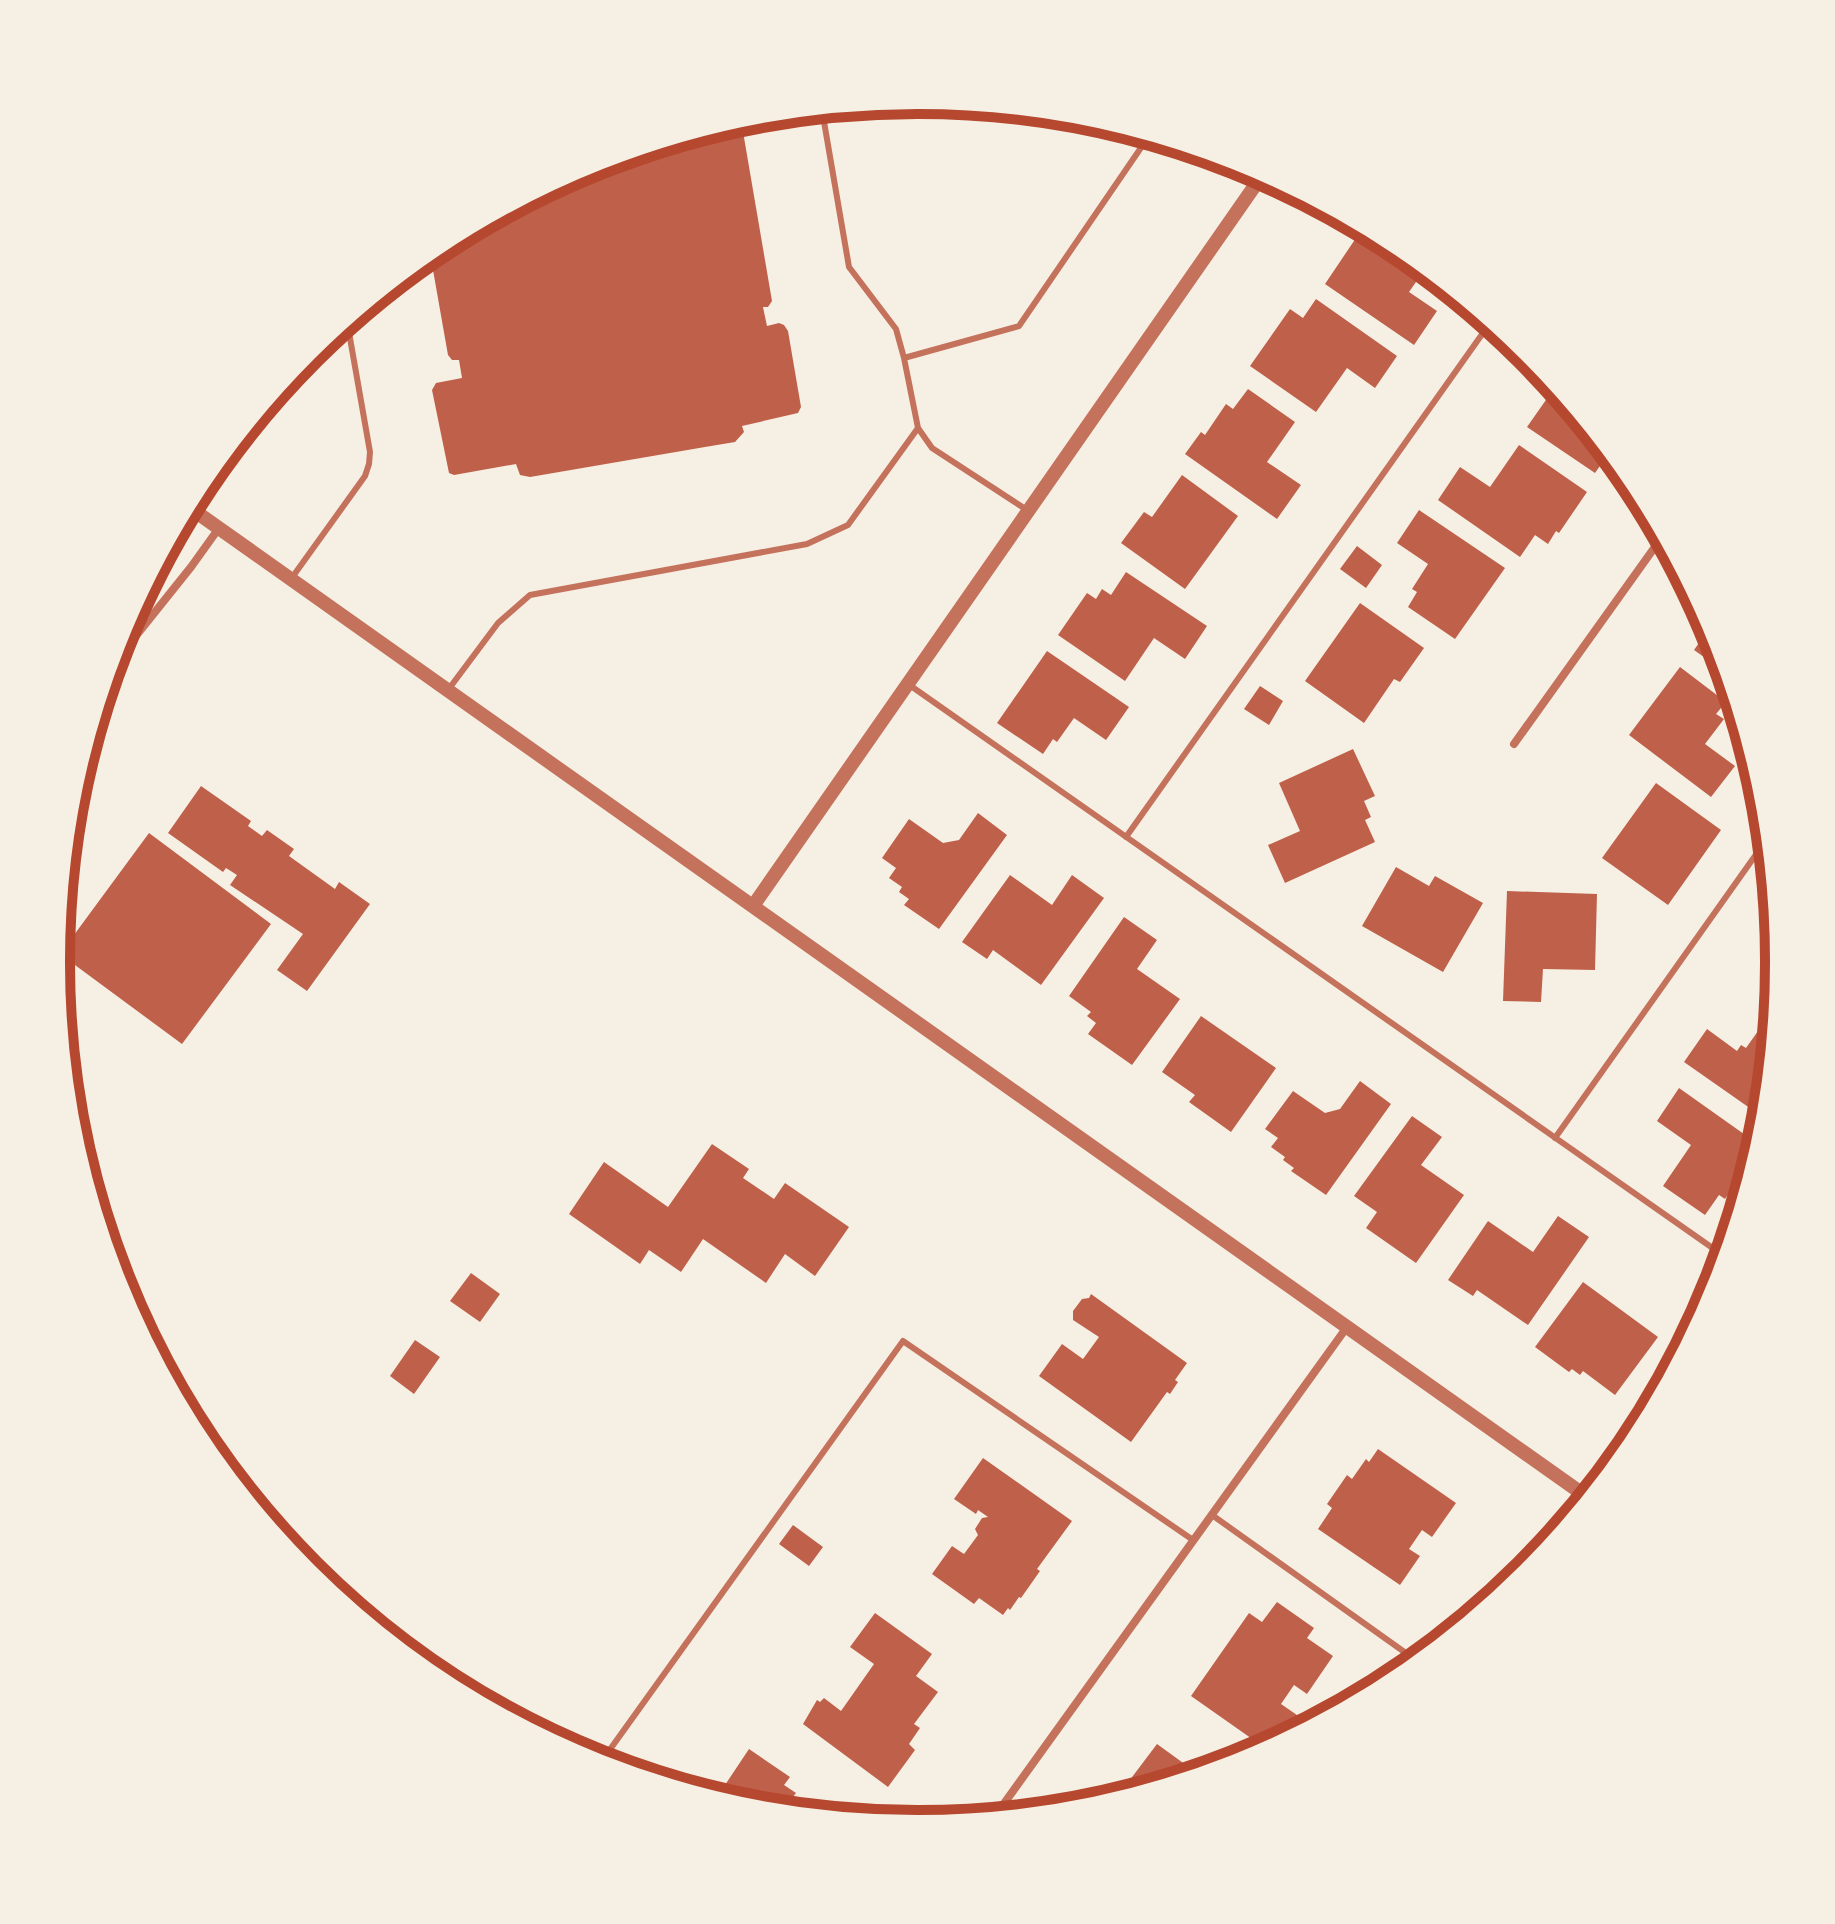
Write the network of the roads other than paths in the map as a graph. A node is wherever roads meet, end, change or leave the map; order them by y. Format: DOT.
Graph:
graph roads {
  1 [pos="824,120"];
  2 [pos="1143,145"];
  3 [pos="1255,185"];
  4 [pos="1484,332"];
  5 [pos="349,334"];
  6 [pos="904,358"];
  7 [pos="918,428"];
  8 [pos="1028,511"];
  9 [pos="199,514"];
  10 [pos="219,528"];
  11 [pos="1655,546"];
  12 [pos="291,579"];
  13 [pos="136,636"];
  14 [pos="907,684"];
  15 [pos="448,690"];
  16 [pos="1514,744"];
  17 [pos="1126,837"];
  18 [pos="1758,852"];
  19 [pos="753,906"];
  20 [pos="1555,1138"];
  21 [pos="1714,1249"];
  22 [pos="1347,1327"];
  23 [pos="1579,1491"];
  24 [pos="1212,1515"];
  25 [pos="1193,1540"];
  26 [pos="1406,1653"];
  27 [pos="609,1751"];
  28 [pos="1003,1805"];
  1 -- 6 [label="lane"];
  2 -- 6 [label="lane"];
  3 -- 8 [label="street"];
  4 -- 17 [label="lane"];
  5 -- 12 [label="lane"];
  6 -- 7 [label="lane"];
  7 -- 8 [label="lane"];
  7 -- 15 [label="lane"];
  8 -- 14 [label="street"];
  9 -- 10 [label="street"];
  10 -- 12 [label="street"];
  10 -- 13 [label="street"];
  11 -- 16 [label="street"];
  12 -- 15 [label="street"];
  14 -- 17 [label="lane"];
  14 -- 19 [label="street"];
  15 -- 19 [label="street"];
  17 -- 20 [label="lane"];
  18 -- 20 [label="lane"];
  19 -- 22 [label="street"];
  20 -- 21 [label="lane"];
  22 -- 23 [label="street"];
  22 -- 24 [label="street"];
  24 -- 25 [label="street"];
  24 -- 26 [label="lane"];
  25 -- 27 [label="lane"];
  25 -- 28 [label="street"];
}
